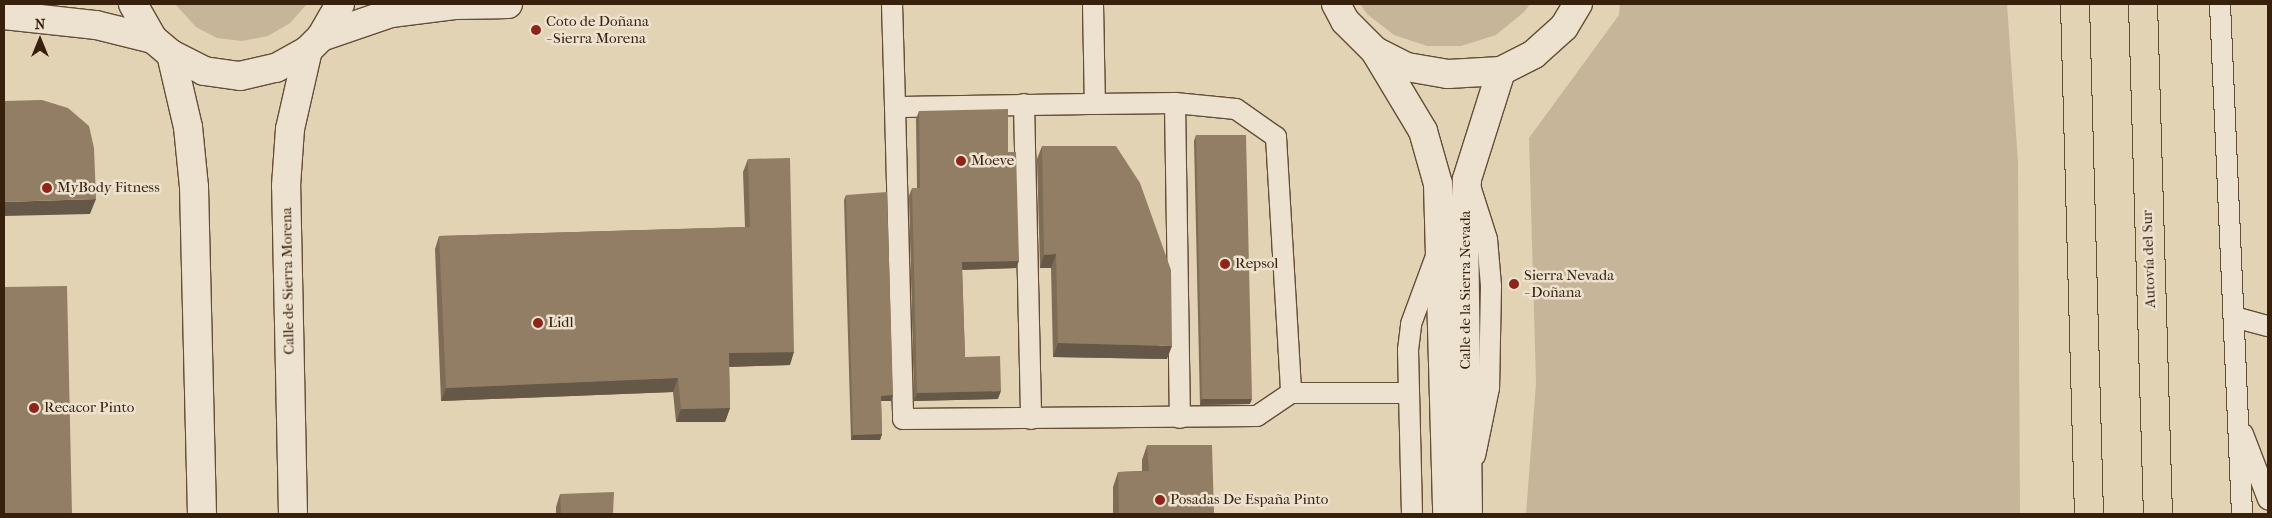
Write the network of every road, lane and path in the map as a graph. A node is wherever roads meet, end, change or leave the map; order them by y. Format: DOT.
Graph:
graph roads {
  1 [pos="133,4"];
  2 [pos="340,4"];
  3 [pos="508,4"];
  4 [pos="892,4"];
  5 [pos="1093,4"];
  6 [pos="1336,4"];
  7 [pos="1578,4"];
  8 [pos="2075,4"];
  9 [pos="2143,4"];
  10 [pos="2220,4"];
  11 [pos="4,15"];
  12 [pos="315,43"];
  13 [pos="162,47"];
  14 [pos="1375,51"];
  15 [pos="1500,71"];
  16 [pos="1174,103"];
  17 [pos="1024,104"];
  18 [pos="1095,104"];
  19 [pos="895,107"];
  20 [pos="1440,245"];
  21 [pos="2234,317"];
  22 [pos="2268,326"];
  23 [pos="1290,392"];
  24 [pos="1409,392"];
  25 [pos="1180,418"];
  26 [pos="2237,418"];
  27 [pos="1031,419"];
  28 [pos="2268,499"];
  29 [pos="1468,502"];
  30 [pos="202,514"];
  31 [pos="292,514"];
  32 [pos="1412,514"];
  33 [pos="1447,514"];
  34 [pos="2089,514"];
  35 [pos="2158,514"];
  36 [pos="2242,514"];
  1 -- 13 [label="street"];
  2 -- 12 [label="street"];
  3 -- 12 [label="street"];
  4 -- 19 [label="lane"];
  5 -- 18 [label="lane"];
  6 -- 14 [label="street"];
  7 -- 15 [label="street"];
  8 -- 34 [label="highway"];
  9 -- 35 [label="highway, Autovía del Sur"];
  10 -- 21 [label="lane"];
  11 -- 13 [label="street"];
  12 -- 13 [label="street"];
  12 -- 31 [label="street, Calle de Sierra Morena"];
  13 -- 30 [label="street"];
  14 -- 15 [label="street"];
  14 -- 20 [label="street"];
  15 -- 29 [label="street, Calle de la Sierra Nevada"];
  16 -- 18 [label="lane"];
  16 -- 23 [label="lane"];
  16 -- 25 [label="lane"];
  17 -- 18 [label="lane"];
  17 -- 19 [label="lane"];
  17 -- 27 [label="lane"];
  19 -- 27 [label="lane"];
  20 -- 24 [label="lane"];
  20 -- 33 [label="street"];
  21 -- 22 [label="lane"];
  21 -- 26 [label="lane"];
  23 -- 24 [label="lane"];
  23 -- 25 [label="lane"];
  24 -- 32 [label="lane"];
  25 -- 27 [label="lane"];
  26 -- 28 [label="lane"];
  26 -- 36 [label="lane"];
}
